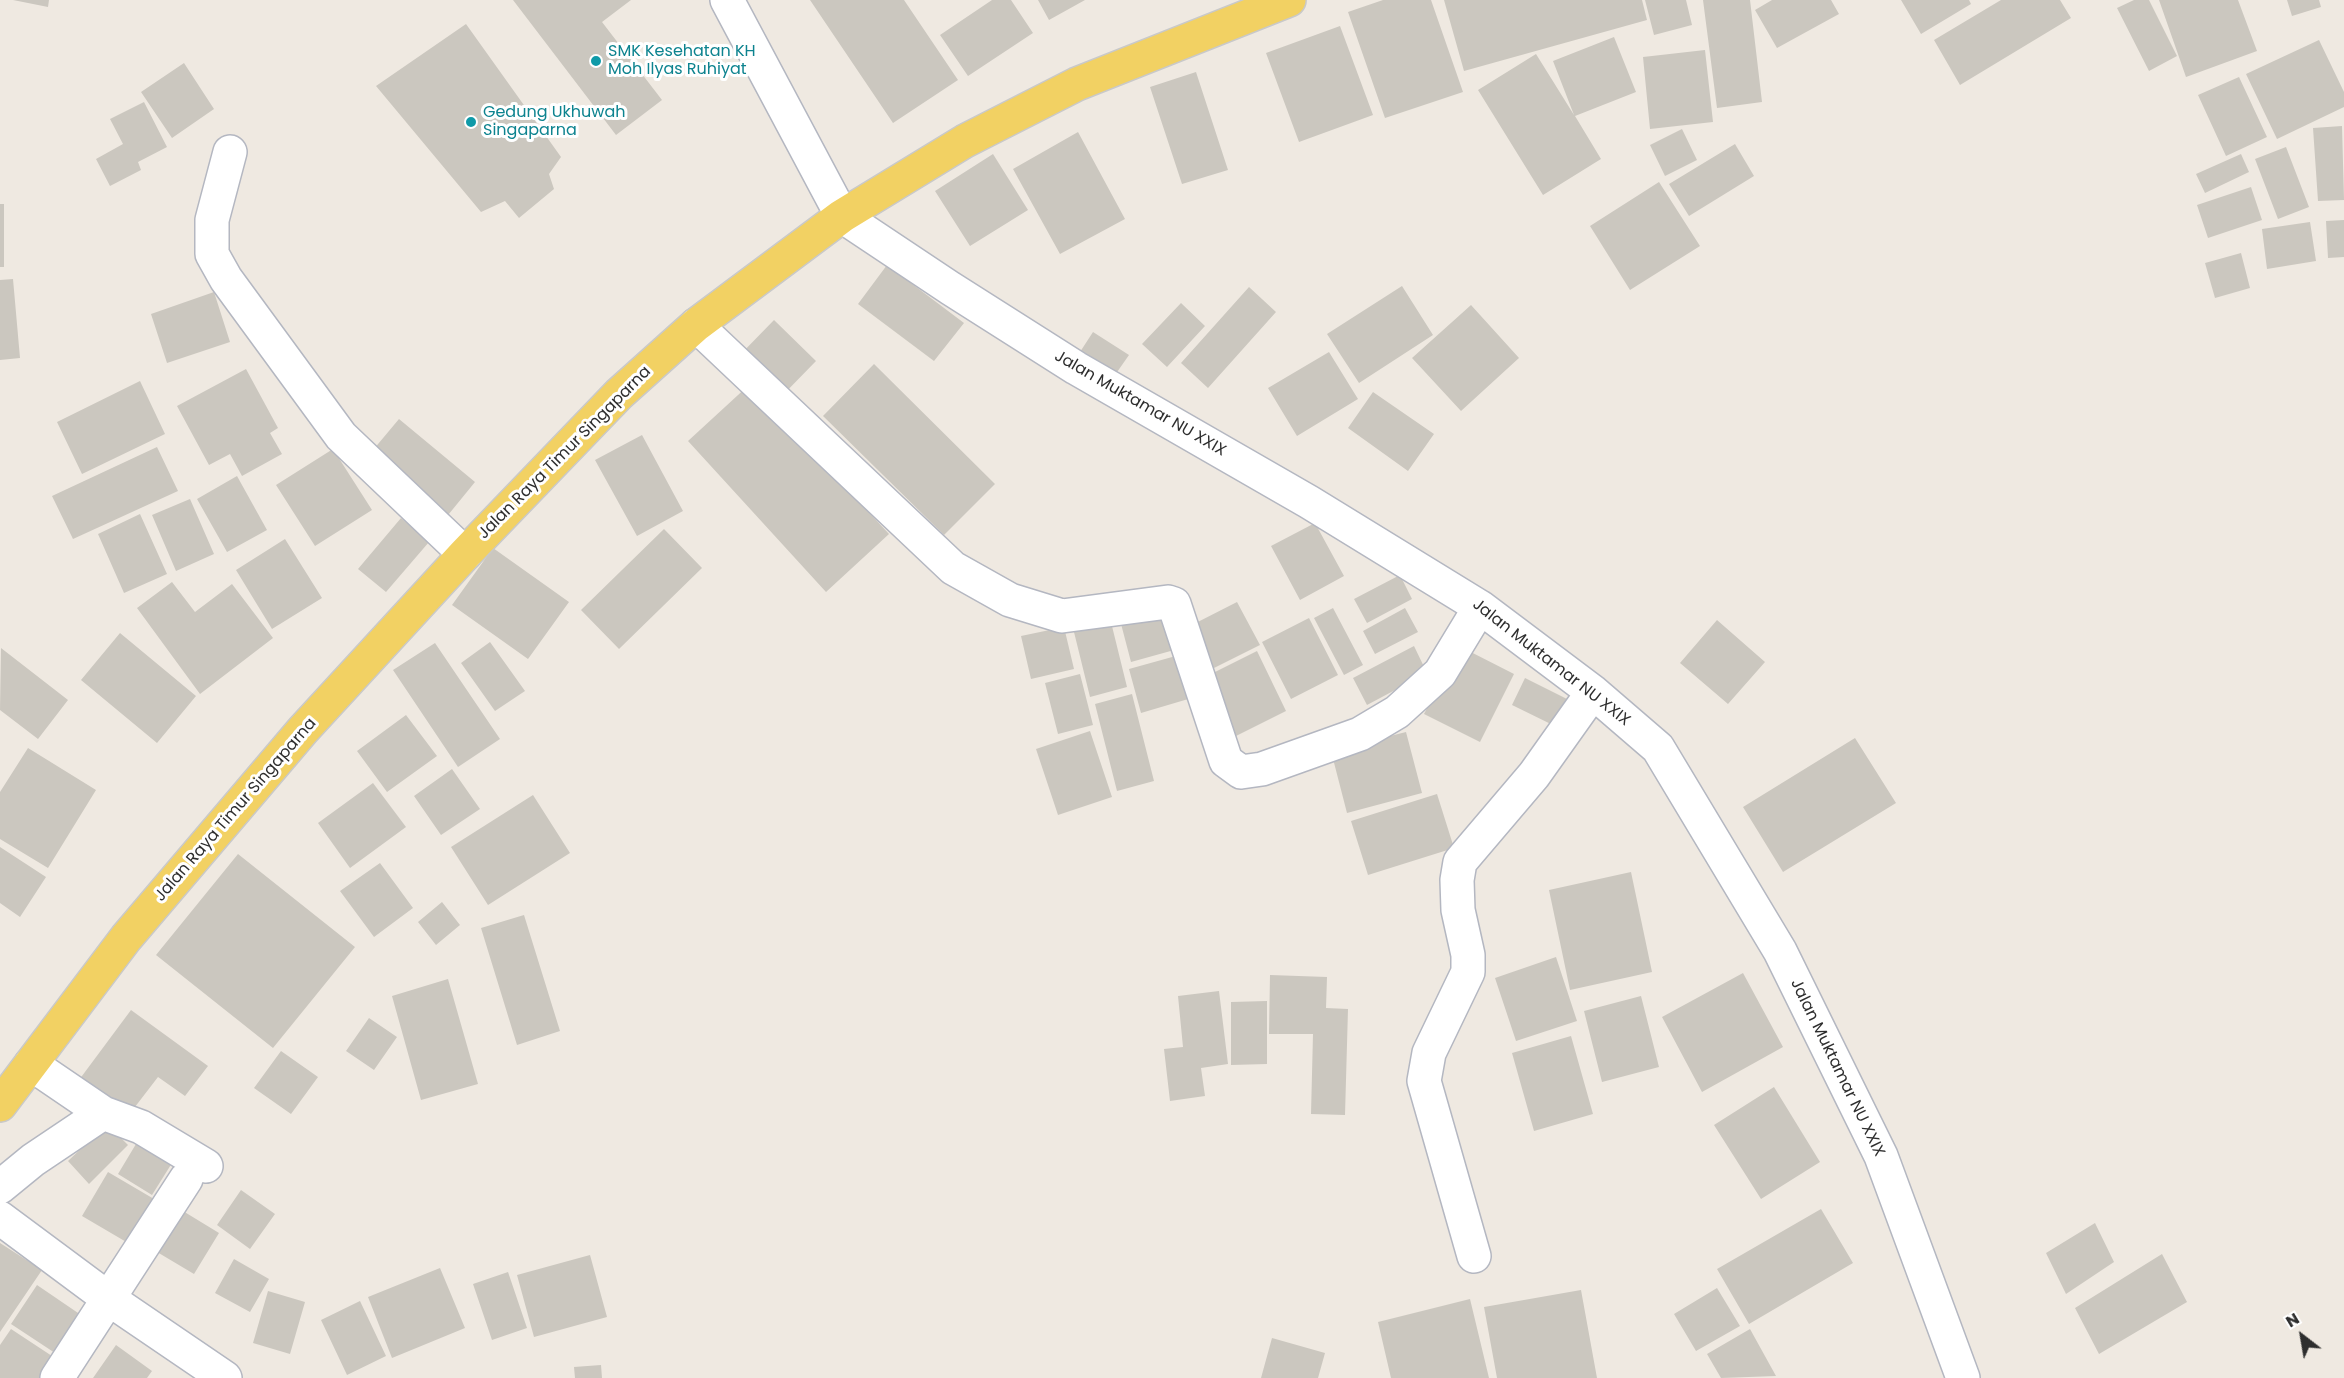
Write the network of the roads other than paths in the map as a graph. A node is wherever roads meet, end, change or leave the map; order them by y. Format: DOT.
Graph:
graph roads {
  1 [pos="727,0"];
  2 [pos="1289,0"];
  3 [pos="230,152"];
  4 [pos="842,216"];
  5 [pos="696,325"];
  6 [pos="465,554"];
  7 [pos="1480,607"];
  8 [pos="1593,692"];
  9 [pos="31,1064"];
  10 [pos="0,1105"];
  11 [pos="103,1113"];
  12 [pos="0,1187"];
  13 [pos="0,1218"];
  14 [pos="1474,1256"];
  15 [pos="110,1299"];
  16 [pos="57,1378"];
  17 [pos="225,1378"];
  18 [pos="1963,1378"];
  1 -- 4 [label="street"];
  2 -- 4 [label="main road, Jalan Raya Timur Singaparna"];
  3 -- 6 [label="street"];
  4 -- 5 [label="main road, Jalan Raya Timur Singaparna"];
  4 -- 7 [label="street, Jalan Muktamar NU XXIX"];
  5 -- 6 [label="main road, Jalan Raya Timur Singaparna"];
  5 -- 7 [label="street"];
  6 -- 9 [label="main road, Jalan Raya Timur Singaparna"];
  7 -- 8 [label="street, Jalan Muktamar NU XXIX"];
  8 -- 14 [label="street"];
  8 -- 18 [label="street, Jalan Muktamar NU XXIX"];
  9 -- 10 [label="main road, Jalan Raya Timur Singaparna"];
  9 -- 11 [label="street"];
  11 -- 12 [label="street"];
  11 -- 15 [label="street"];
  13 -- 15 [label="street"];
  15 -- 16 [label="street"];
  15 -- 17 [label="street"];
}
